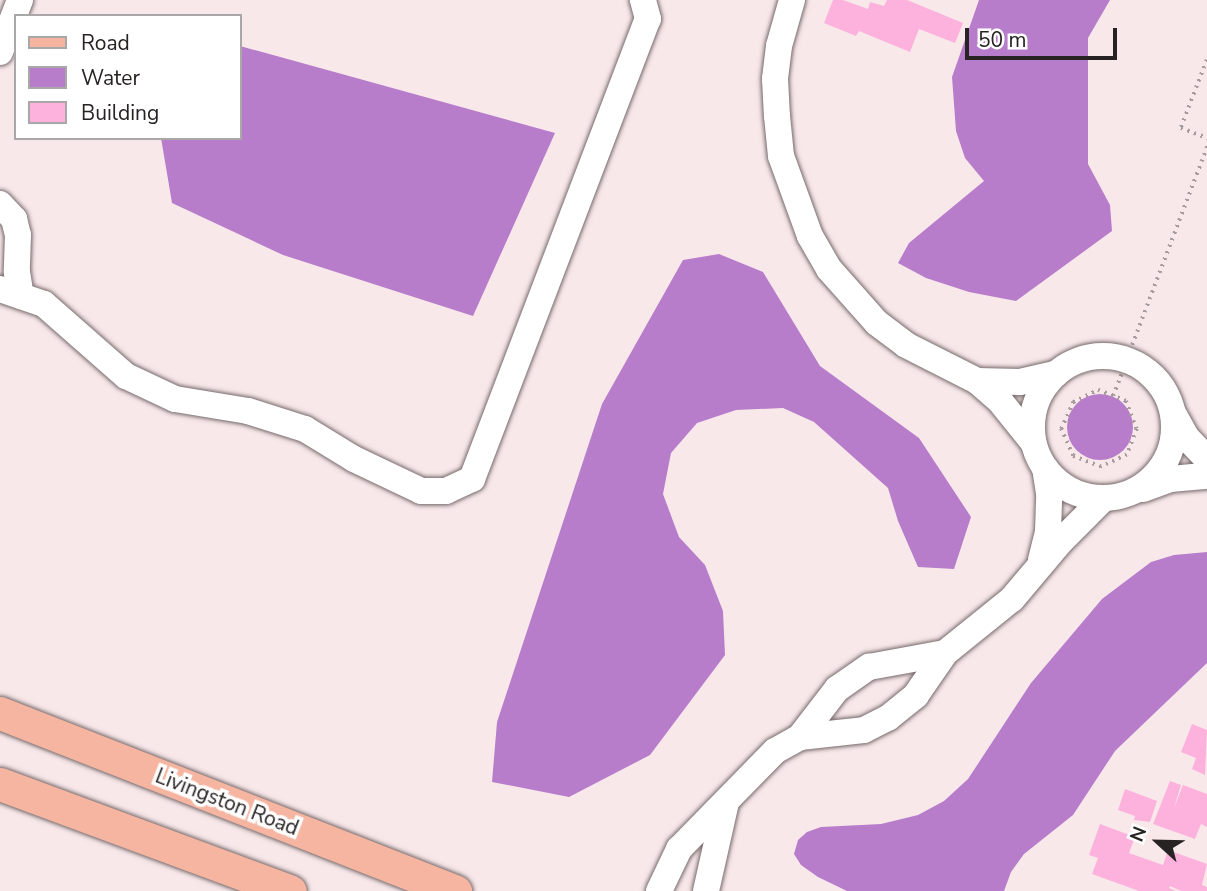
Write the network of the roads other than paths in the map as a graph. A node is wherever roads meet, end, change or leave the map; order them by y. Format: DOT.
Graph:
graph roads {
  1 [pos="643,0"];
  2 [pos="792,0"];
  3 [pos="14,16"];
  4 [pos="0,52"];
  5 [pos="0,204"];
  6 [pos="10,292"];
  7 [pos="1056,374"];
  8 [pos="977,381"];
  9 [pos="1173,413"];
  10 [pos="1033,442"];
  11 [pos="1207,459"];
  12 [pos="1045,468"];
  13 [pos="1207,476"];
  14 [pos="1131,493"];
  15 [pos="1103,499"];
  16 [pos="1039,565"];
  17 [pos="945,653"];
  18 [pos="0,713"];
  19 [pos="800,737"];
  20 [pos="0,784"];
  21 [pos="726,802"];
  22 [pos="290,891"];
  23 [pos="455,891"];
  24 [pos="659,891"];
  25 [pos="706,891"];
  1 -- 6 [label="street"];
  2 -- 8 [label="street"];
  3 -- 4 [label="street"];
  5 -- 6 [label="street"];
  7 -- 8 [label="street"];
  7 -- 9 [label="street"];
  7 -- 10 [label="street"];
  8 -- 10 [label="street"];
  9 -- 11 [label="street"];
  9 -- 14 [label="street"];
  10 -- 12 [label="street"];
  12 -- 15 [label="street"];
  12 -- 16 [label="street"];
  13 -- 14 [label="street"];
  14 -- 15 [label="street"];
  15 -- 16 [label="street"];
  16 -- 17 [label="street"];
  17 -- 19 [label="street"];
  17 -- 19 [label="street"];
  18 -- 23 [label="main road, Livingston Road"];
  19 -- 21 [label="street"];
  20 -- 22 [label="main road"];
  21 -- 24 [label="street"];
  21 -- 25 [label="street"];
}
